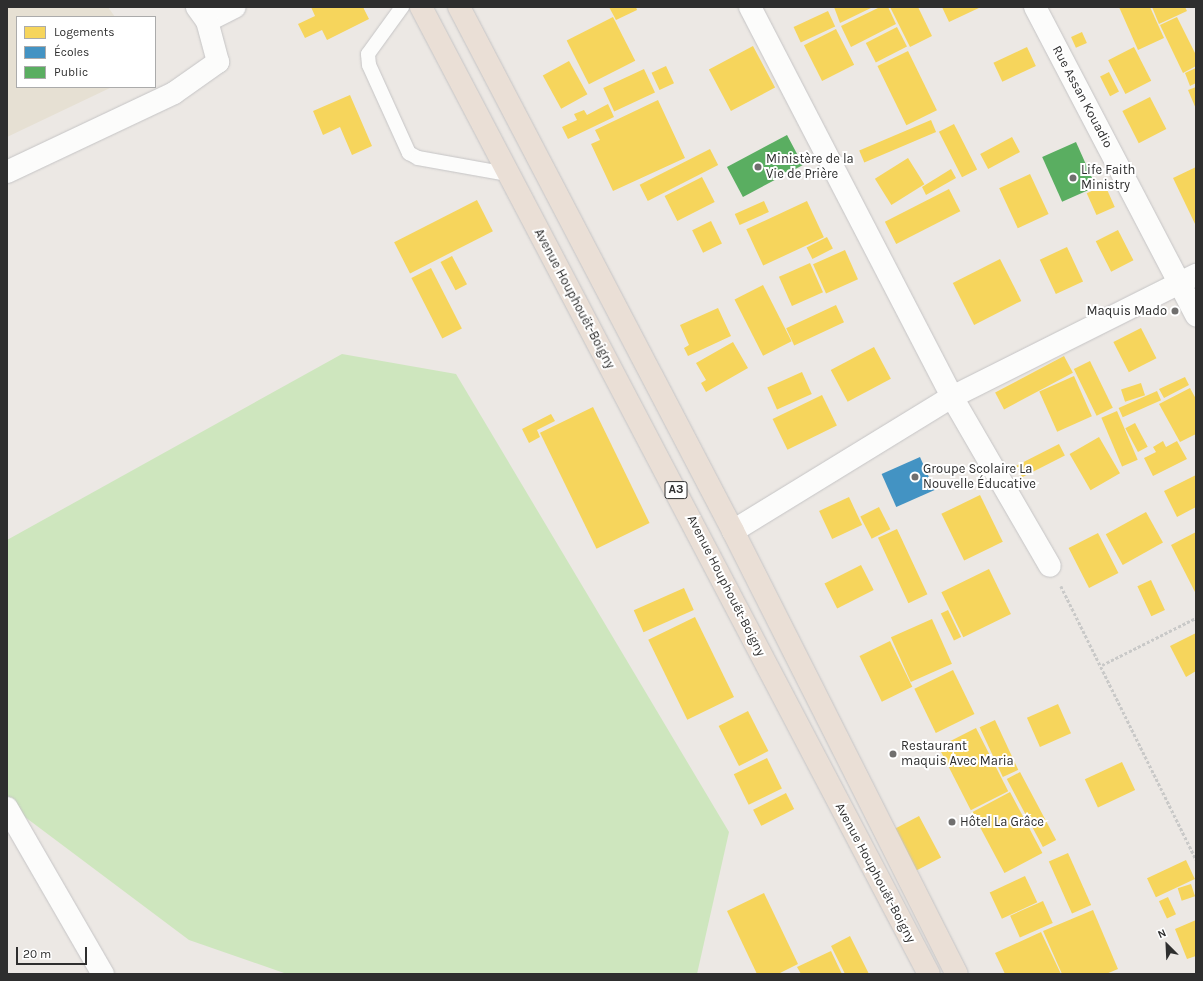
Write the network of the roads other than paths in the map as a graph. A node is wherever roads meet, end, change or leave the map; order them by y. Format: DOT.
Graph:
graph roads {
  1 [pos="235,7"];
  2 [pos="402,7"];
  3 [pos="421,7"];
  4 [pos="459,7"];
  5 [pos="750,7"];
  6 [pos="1035,7"];
  7 [pos="202,14"];
  8 [pos="7,172"];
  9 [pos="508,174"];
  10 [pos="1188,279"];
  11 [pos="1196,315"];
  12 [pos="952,397"];
  13 [pos="733,531"];
  14 [pos="1050,566"];
  15 [pos="7,808"];
  16 [pos="103,974"];
  17 [pos="929,974"];
  18 [pos="957,974"];
  1 -- 7 [label="street"];
  2 -- 9 [label="lane"];
  3 -- 9 [label="highway, Avenue Houphouët-Boigny / A3"];
  4 -- 13 [label="highway, Avenue Houphouët-Boigny / A3"];
  5 -- 12 [label="street"];
  6 -- 10 [label="street, Rue Assan Kouadio"];
  7 -- 8 [label="street"];
  9 -- 17 [label="highway, Avenue Houphouët-Boigny / A3"];
  10 -- 11 [label="street, Rue Assan Kouadio"];
  10 -- 12 [label="street"];
  12 -- 13 [label="street"];
  12 -- 14 [label="street"];
  13 -- 18 [label="highway, Avenue Houphouët-Boigny / A3"];
  15 -- 16 [label="street"];
}
